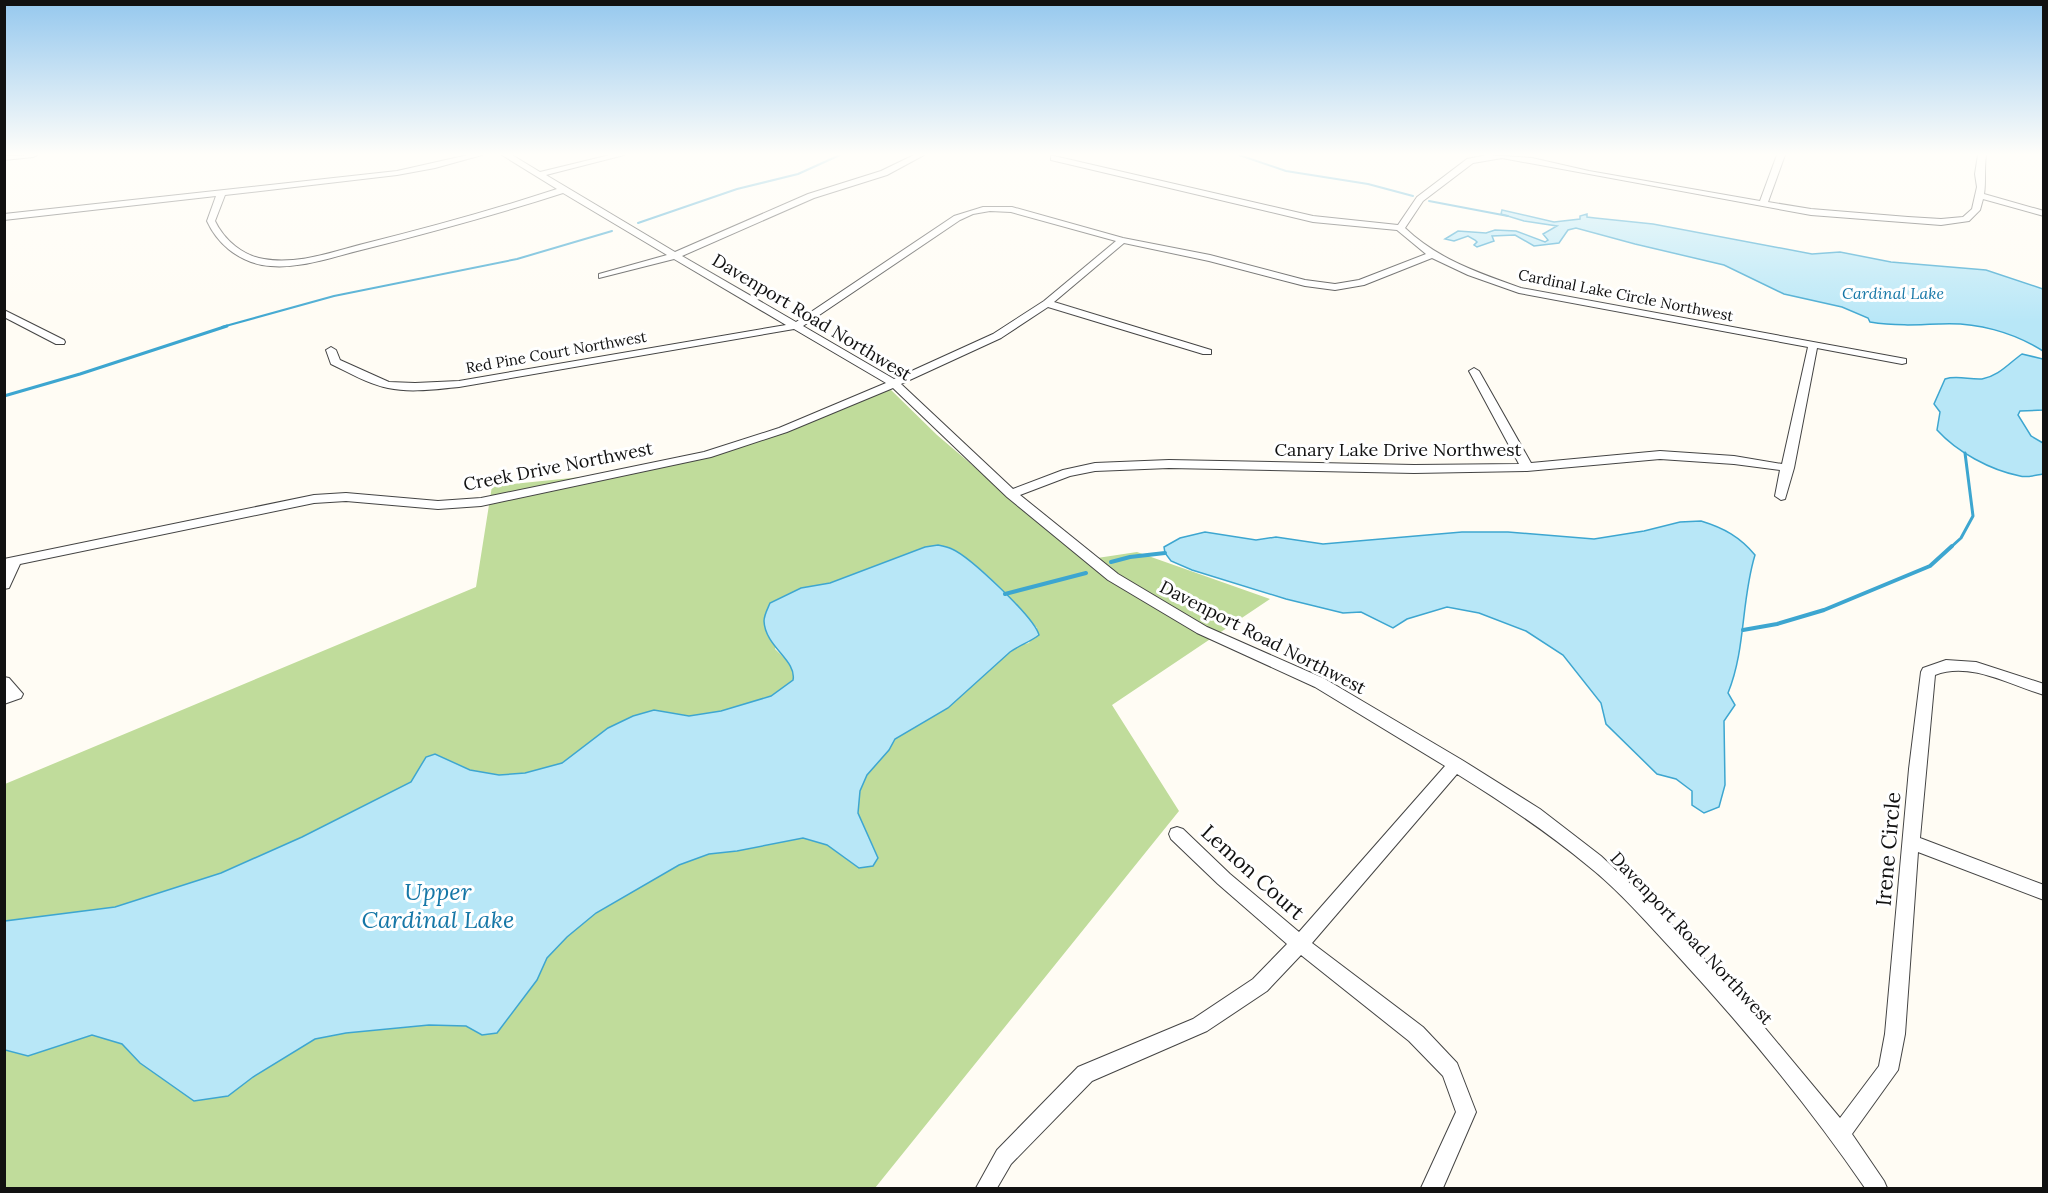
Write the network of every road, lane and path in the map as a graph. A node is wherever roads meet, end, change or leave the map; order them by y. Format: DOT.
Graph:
graph roads {
  1 [pos="61,211"];
  2 [pos="214,211"];
  3 [pos="495,211"];
  4 [pos="598,211"];
  5 [pos="778,211"];
  6 [pos="971,211"];
  7 [pos="1014,211"];
  8 [pos="1278,211"];
  9 [pos="1412,211"];
  10 [pos="1813,211"];
  11 [pos="1975,211"];
  12 [pos="4,217"];
  13 [pos="1400,228"];
  14 [pos="1122,240"];
  15 [pos="1432,255"];
  16 [pos="675,256"];
  17 [pos="602,276"];
  18 [pos="1047,303"];
  19 [pos="4,313"];
  20 [pos="797,326"];
  21 [pos="60,342"];
  22 [pos="1813,345"];
  23 [pos="331,350"];
  24 [pos="1207,352"];
  25 [pos="1902,361"];
  26 [pos="1474,370"];
  27 [pos="894,383"];
  28 [pos="1527,467"];
  29 [pos="1788,468"];
  30 [pos="1011,495"];
  31 [pos="1781,495"];
  32 [pos="10,562"];
  33 [pos="4,585"];
  34 [pos="4,682"];
  35 [pos="2043,690"];
  36 [pos="4,699"];
  37 [pos="1456,764"];
  38 [pos="1177,834"];
  39 [pos="1911,842"];
  40 [pos="2043,893"];
  41 [pos="1300,944"];
  42 [pos="1840,1134"];
  43 [pos="986,1188"];
  44 [pos="1432,1188"];
  45 [pos="1877,1188"];
  1 -- 12 [label="street"];
  2 -- 3 [label="street"];
  4 -- 16 [label="street, Davenport Road Northwest"];
  5 -- 16 [label="street"];
  6 -- 20 [label="street"];
  7 -- 14 [label="street"];
  8 -- 13 [label="street"];
  9 -- 13 [label="street"];
  10 -- 11 [label="street"];
  13 -- 15 [label="street, Cardinal Lake Circle Northwest"];
  14 -- 15 [label="street"];
  14 -- 18 [label="street, Creek Drive Northwest"];
  15 -- 22 [label="street, Cardinal Lake Circle Northwest"];
  16 -- 17 [label="street"];
  16 -- 20 [label="street, Davenport Road Northwest"];
  18 -- 24 [label="street"];
  18 -- 27 [label="street, Creek Drive Northwest"];
  19 -- 21 [label="street"];
  20 -- 23 [label="street, Red Pine Court Northwest"];
  20 -- 27 [label="street, Davenport Road Northwest"];
  22 -- 25 [label="street, Cardinal Lake Circle Northwest"];
  22 -- 29 [label="street"];
  26 -- 28 [label="street"];
  27 -- 30 [label="street, Davenport Road Northwest"];
  27 -- 32 [label="street, Creek Drive Northwest"];
  28 -- 29 [label="street, Canary Lake Drive Northwest"];
  28 -- 30 [label="street, Canary Lake Drive Northwest"];
  29 -- 31 [label="street"];
  30 -- 37 [label="street, Davenport Road Northwest"];
  32 -- 33 [label="street"];
  34 -- 36 [label="street"];
  35 -- 39 [label="street, Irene Circle"];
  37 -- 41 [label="street"];
  37 -- 42 [label="street, Davenport Road Northwest"];
  38 -- 41 [label="street, Lemon Court"];
  39 -- 40 [label="street"];
  39 -- 42 [label="street, Irene Circle"];
  41 -- 43 [label="street"];
  41 -- 44 [label="street, Lemon Court"];
  42 -- 45 [label="street, Davenport Road Northwest"];
}
